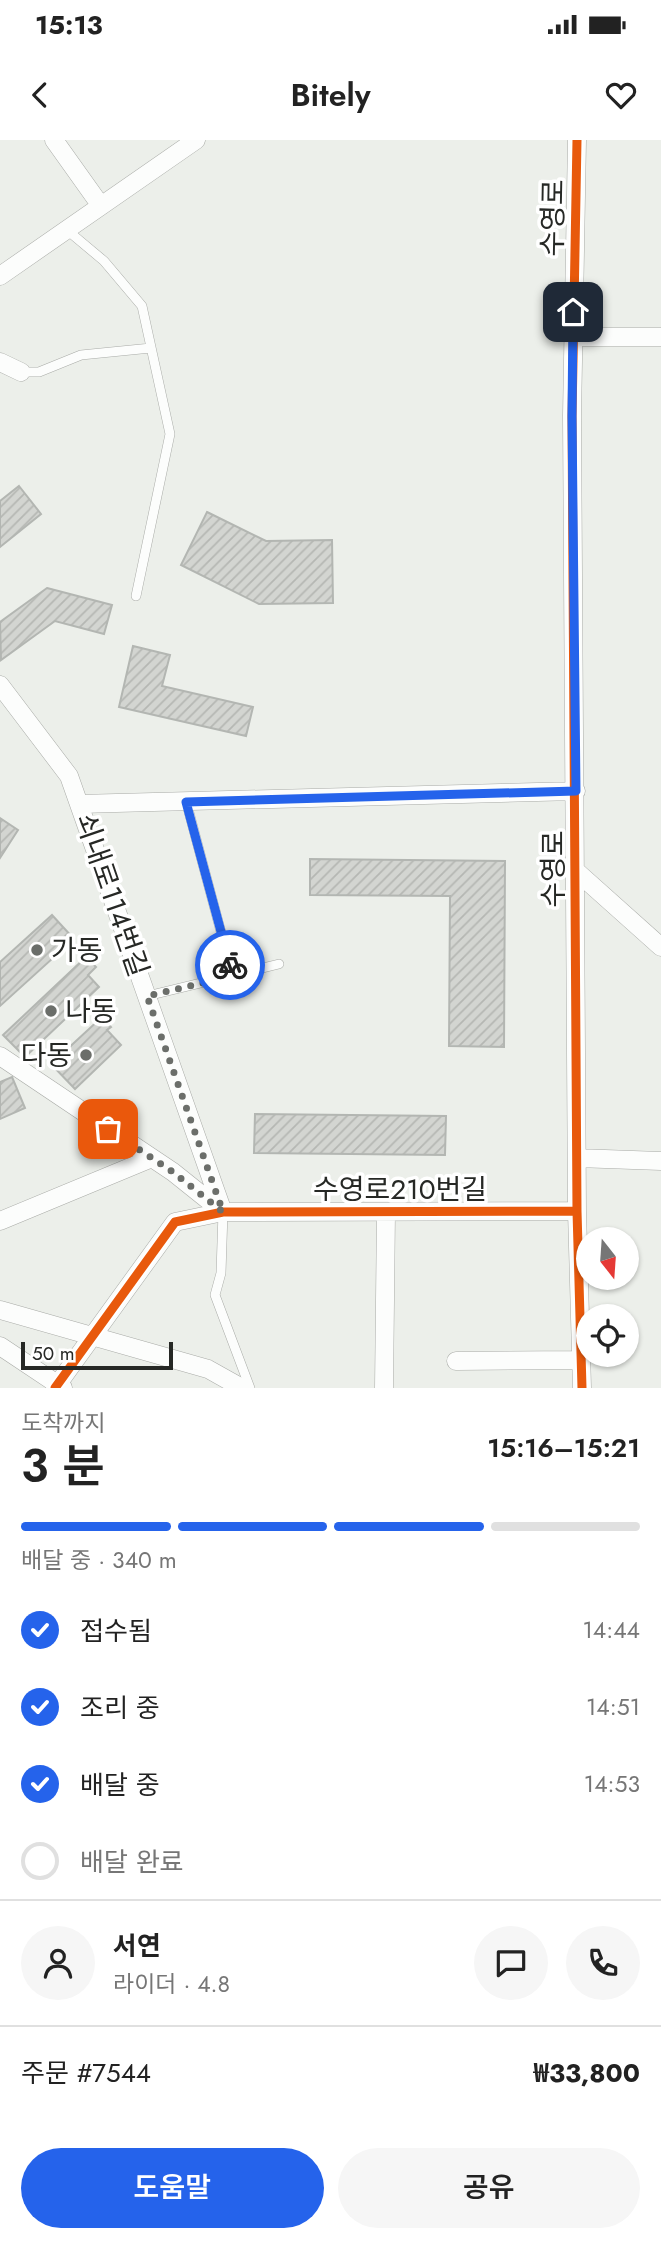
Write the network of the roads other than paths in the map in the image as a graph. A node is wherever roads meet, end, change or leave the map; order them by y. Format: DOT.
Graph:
graph roads {
  1 [pos="54,140"];
  2 [pos="196,140"];
  3 [pos="577,140"];
  4 [pos="101,206"];
  5 [pos="67,230"];
  6 [pos="0,276"];
  7 [pos="573,337"];
  8 [pos="661,337"];
  9 [pos="151,348"];
  10 [pos="0,362"];
  11 [pos="21,372"];
  12 [pos="136,596"];
  13 [pos="0,685"];
  14 [pos="576,791"];
  15 [pos="186,802"];
  16 [pos="79,804"];
  17 [pos="576,871"];
  18 [pos="661,947"];
  19 [pos="279,964"];
  20 [pos="233,976"];
  21 [pos="147,996"];
  22 [pos="0,1056"];
  23 [pos="152,1158"];
  24 [pos="577,1158"];
  25 [pos="661,1161"];
  26 [pos="577,1211"];
  27 [pos="223,1212"];
  28 [pos="386,1212"];
  29 [pos="0,1221"];
  30 [pos="579,1304"];
  31 [pos="0,1310"];
  32 [pos="92,1337"];
  33 [pos="0,1346"];
  34 [pos="576,1360"];
  35 [pos="456,1361"];
  36 [pos="581,1367"];
  37 [pos="59,1387"];
  38 [pos="242,1388"];
  39 [pos="250,1388"];
  40 [pos="384,1388"];
  41 [pos="582,1388"];
  1 -- 4 [label="street"];
  2 -- 4 [label="street"];
  3 -- 7 [label="street, 수영로"];
  4 -- 5 [label="street"];
  5 -- 6 [label="street"];
  5 -- 9 [label="lane"];
  7 -- 8 [label="street"];
  7 -- 14 [label="street, 수영로"];
  9 -- 11 [label="lane"];
  9 -- 12 [label="lane"];
  10 -- 11 [label="street"];
  13 -- 16 [label="street, 쇠내로114번길"];
  14 -- 15 [label="street"];
  14 -- 17 [label="street, 수영로"];
  15 -- 16 [label="street"];
  15 -- 20 [label="lane"];
  16 -- 21 [label="street, 쇠내로114번길"];
  17 -- 18 [label="street, 수영로"];
  17 -- 24 [label="street, 수영로"];
  19 -- 20 [label="lane"];
  20 -- 21 [label="lane"];
  21 -- 27 [label="street, 쇠내로114번길"];
  22 -- 23 [label="street"];
  23 -- 27 [label="street"];
  23 -- 29 [label="street"];
  24 -- 25 [label="street"];
  24 -- 26 [label="street, 수영로"];
  26 -- 28 [label="street, 수영로210번길"];
  26 -- 30 [label="street, 수영로"];
  27 -- 28 [label="street, 수영로210번길"];
  27 -- 32 [label="street, 수영로210번길"];
  27 -- 39 [label="lane"];
  28 -- 40 [label="street"];
  31 -- 32 [label="street"];
  32 -- 37 [label="street, 수영로210번길"];
  32 -- 38 [label="street"];
  33 -- 37 [label="street"];
  34 -- 35 [label="street"];
  36 -- 41 [label="street, 수영로"];
}
